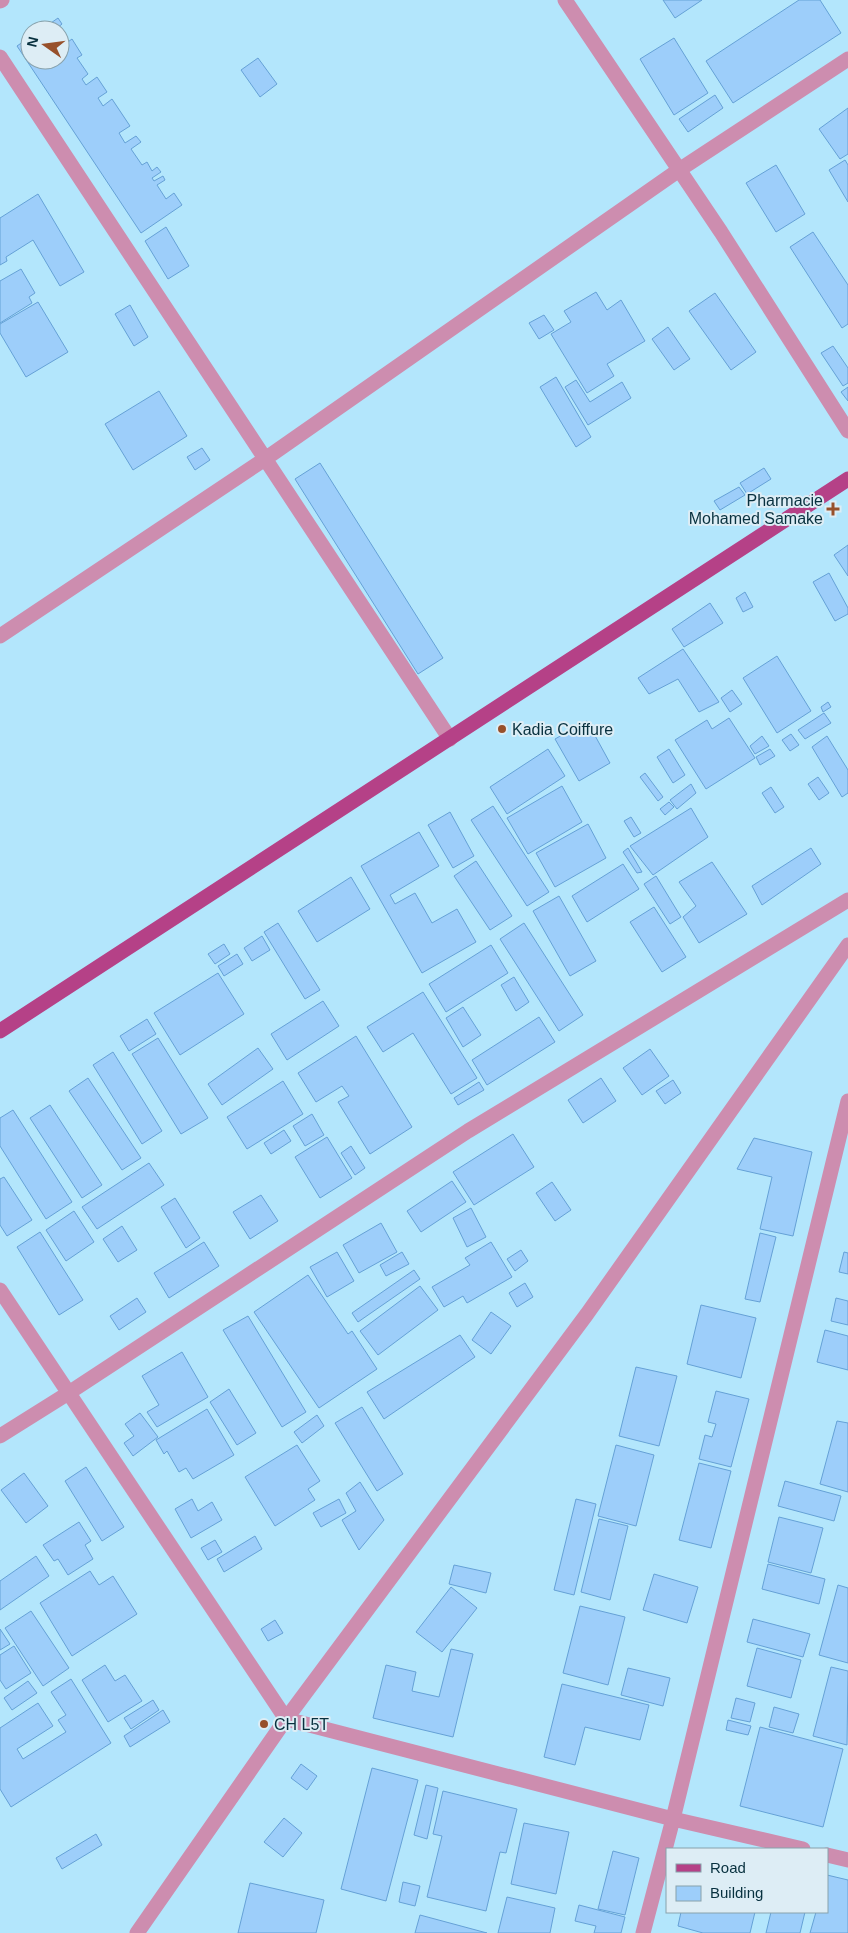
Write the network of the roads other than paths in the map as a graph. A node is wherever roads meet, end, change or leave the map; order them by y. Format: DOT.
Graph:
graph roads {
  1 [pos="565,0"];
  2 [pos="0,57"];
  3 [pos="848,59"];
  4 [pos="679,170"];
  5 [pos="848,431"];
  6 [pos="265,459"];
  7 [pos="848,479"];
  8 [pos="0,636"];
  9 [pos="450,739"];
  10 [pos="848,900"];
  11 [pos="848,945"];
  12 [pos="0,1030"];
  13 [pos="848,1101"];
  14 [pos="0,1290"];
  15 [pos="67,1394"];
  16 [pos="0,1436"];
  17 [pos="286,1719"];
  18 [pos="674,1819"];
  19 [pos="666,1848"];
  20 [pos="666,1848"];
  21 [pos="799,1848"];
  22 [pos="828,1855"];
  23 [pos="848,1860"];
  24 [pos="137,1933"];
  25 [pos="643,1933"];
  1 -- 4 [label="street"];
  2 -- 6 [label="street"];
  3 -- 4 [label="street"];
  4 -- 5 [label="street"];
  4 -- 6 [label="street"];
  6 -- 8 [label="street"];
  6 -- 9 [label="street"];
  7 -- 9 [label="main road"];
  9 -- 12 [label="main road"];
  10 -- 15 [label="street"];
  11 -- 17 [label="street"];
  13 -- 18 [label="street"];
  14 -- 15 [label="street"];
  15 -- 16 [label="street"];
  15 -- 17 [label="street"];
  17 -- 18 [label="street"];
  17 -- 24 [label="street"];
  18 -- 20 [label="street"];
  18 -- 21 [label="street"];
  19 -- 25 [label="street"];
  22 -- 23 [label="street"];
}
